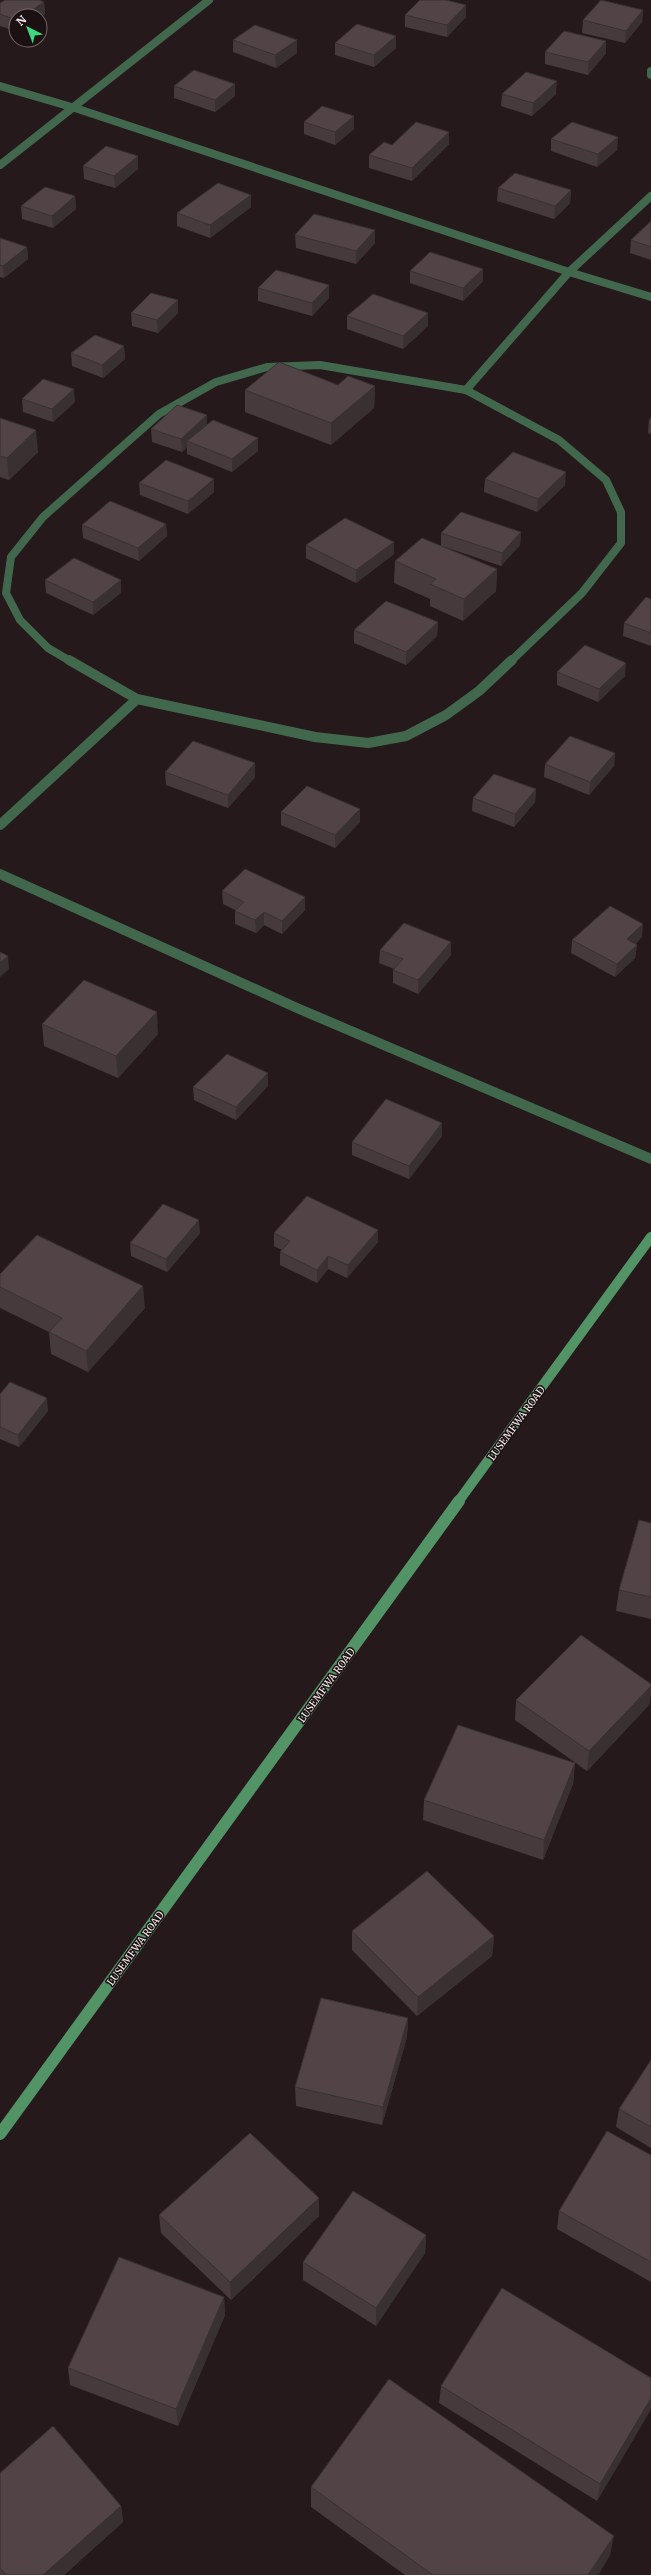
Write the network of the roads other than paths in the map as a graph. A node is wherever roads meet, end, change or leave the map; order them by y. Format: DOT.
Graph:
graph roads {
  1 [pos="209,0"];
  2 [pos="651,71"];
  3 [pos="651,75"];
  4 [pos="0,86"];
  5 [pos="75,108"];
  6 [pos="0,165"];
  7 [pos="651,196"];
  8 [pos="569,272"];
  9 [pos="651,297"];
  10 [pos="466,390"];
  11 [pos="137,699"];
  12 [pos="0,825"];
  13 [pos="0,874"];
  14 [pos="651,1159"];
  15 [pos="651,1237"];
  16 [pos="0,2134"];
  1 -- 5 [label="street"];
  2 -- 3 [label="street"];
  4 -- 5 [label="street"];
  5 -- 6 [label="street"];
  5 -- 8 [label="street"];
  7 -- 8 [label="street"];
  8 -- 9 [label="street"];
  8 -- 10 [label="street"];
  10 -- 11 [label="street"];
  10 -- 11 [label="street"];
  11 -- 12 [label="street"];
  13 -- 14 [label="street"];
  15 -- 16 [label="street, LUSEMFWA ROAD"];
}
